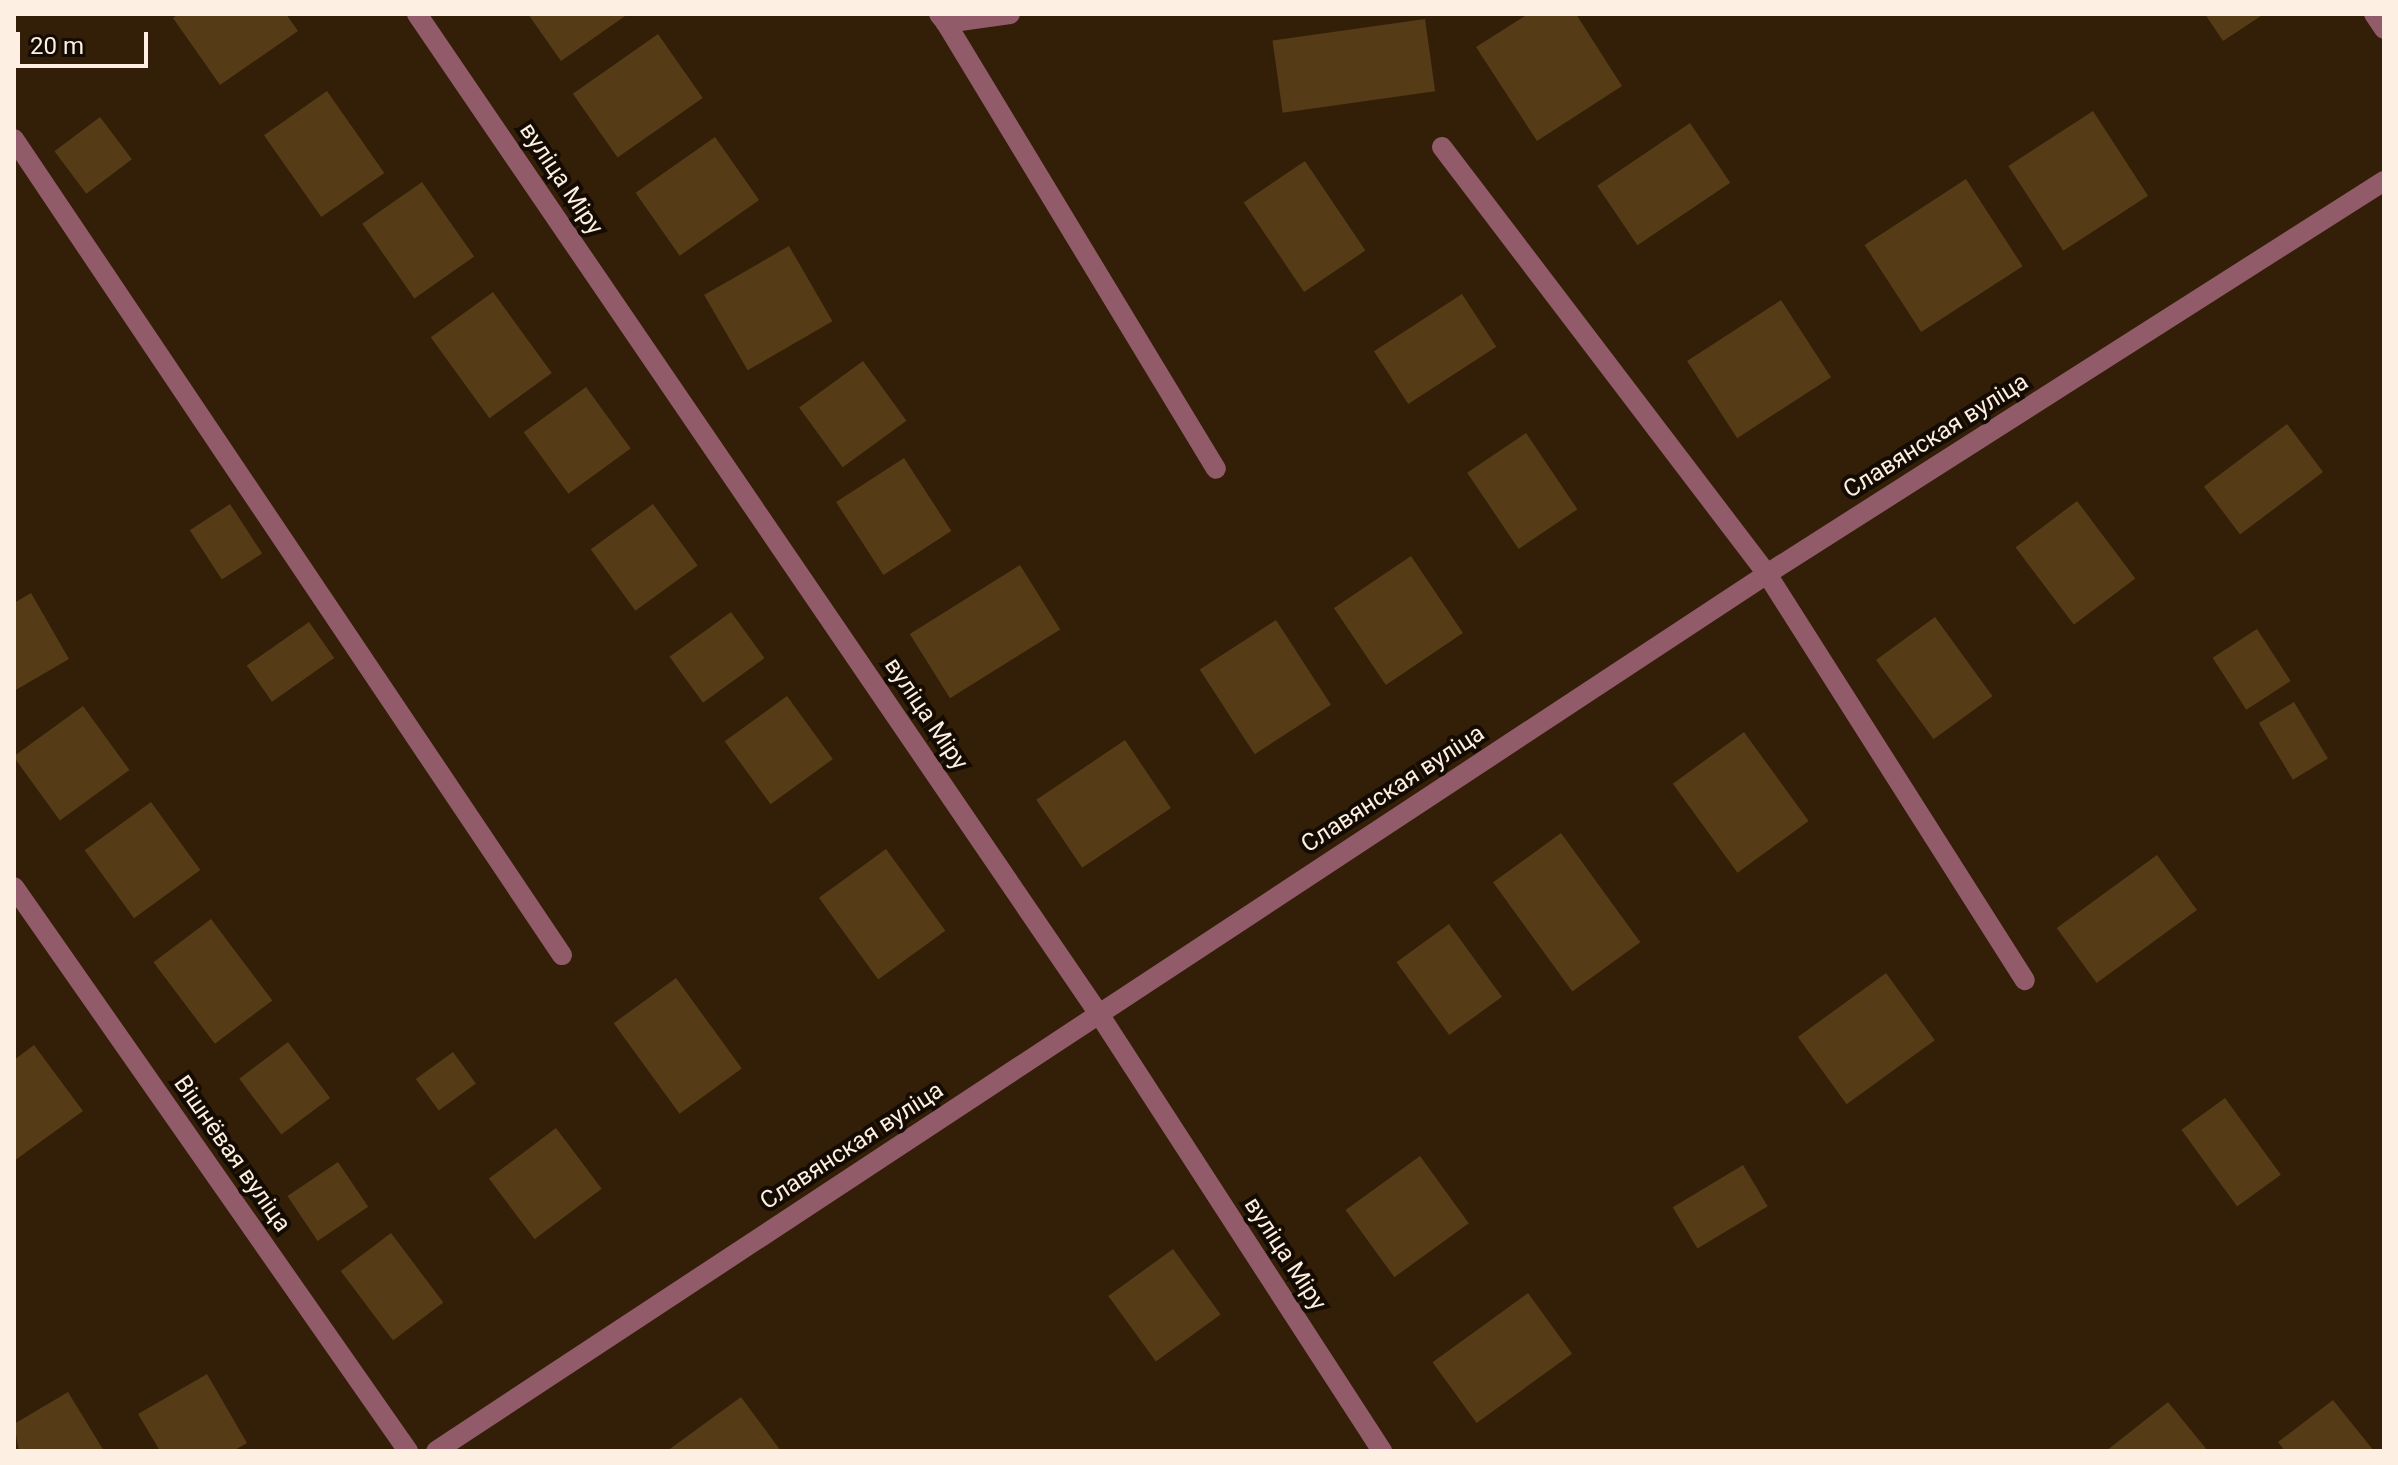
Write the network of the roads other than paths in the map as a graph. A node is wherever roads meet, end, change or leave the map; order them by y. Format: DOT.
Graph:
graph roads {
  1 [pos="417,14"];
  2 [pos="1010,14"];
  3 [pos="2374,14"];
  4 [pos="943,19"];
  5 [pos="2384,29"];
  6 [pos="14,139"];
  7 [pos="1442,147"];
  8 [pos="2384,181"];
  9 [pos="1216,469"];
  10 [pos="1767,574"];
  11 [pos="14,887"];
  12 [pos="562,955"];
  13 [pos="2025,980"];
  14 [pos="1099,1014"];
  15 [pos="408,1451"];
  16 [pos="436,1451"];
  17 [pos="1382,1451"];
  1 -- 14 [label="street, вуліца Міру"];
  2 -- 4 [label="street"];
  3 -- 5 [label="street"];
  4 -- 9 [label="street"];
  6 -- 12 [label="street"];
  7 -- 10 [label="street"];
  8 -- 10 [label="street, Славянская вуліца"];
  10 -- 13 [label="street"];
  10 -- 14 [label="street, Славянская вуліца"];
  11 -- 15 [label="street, Вішнёвая вуліца"];
  14 -- 16 [label="street, Славянская вуліца"];
  14 -- 17 [label="street, вуліца Міру"];
}
